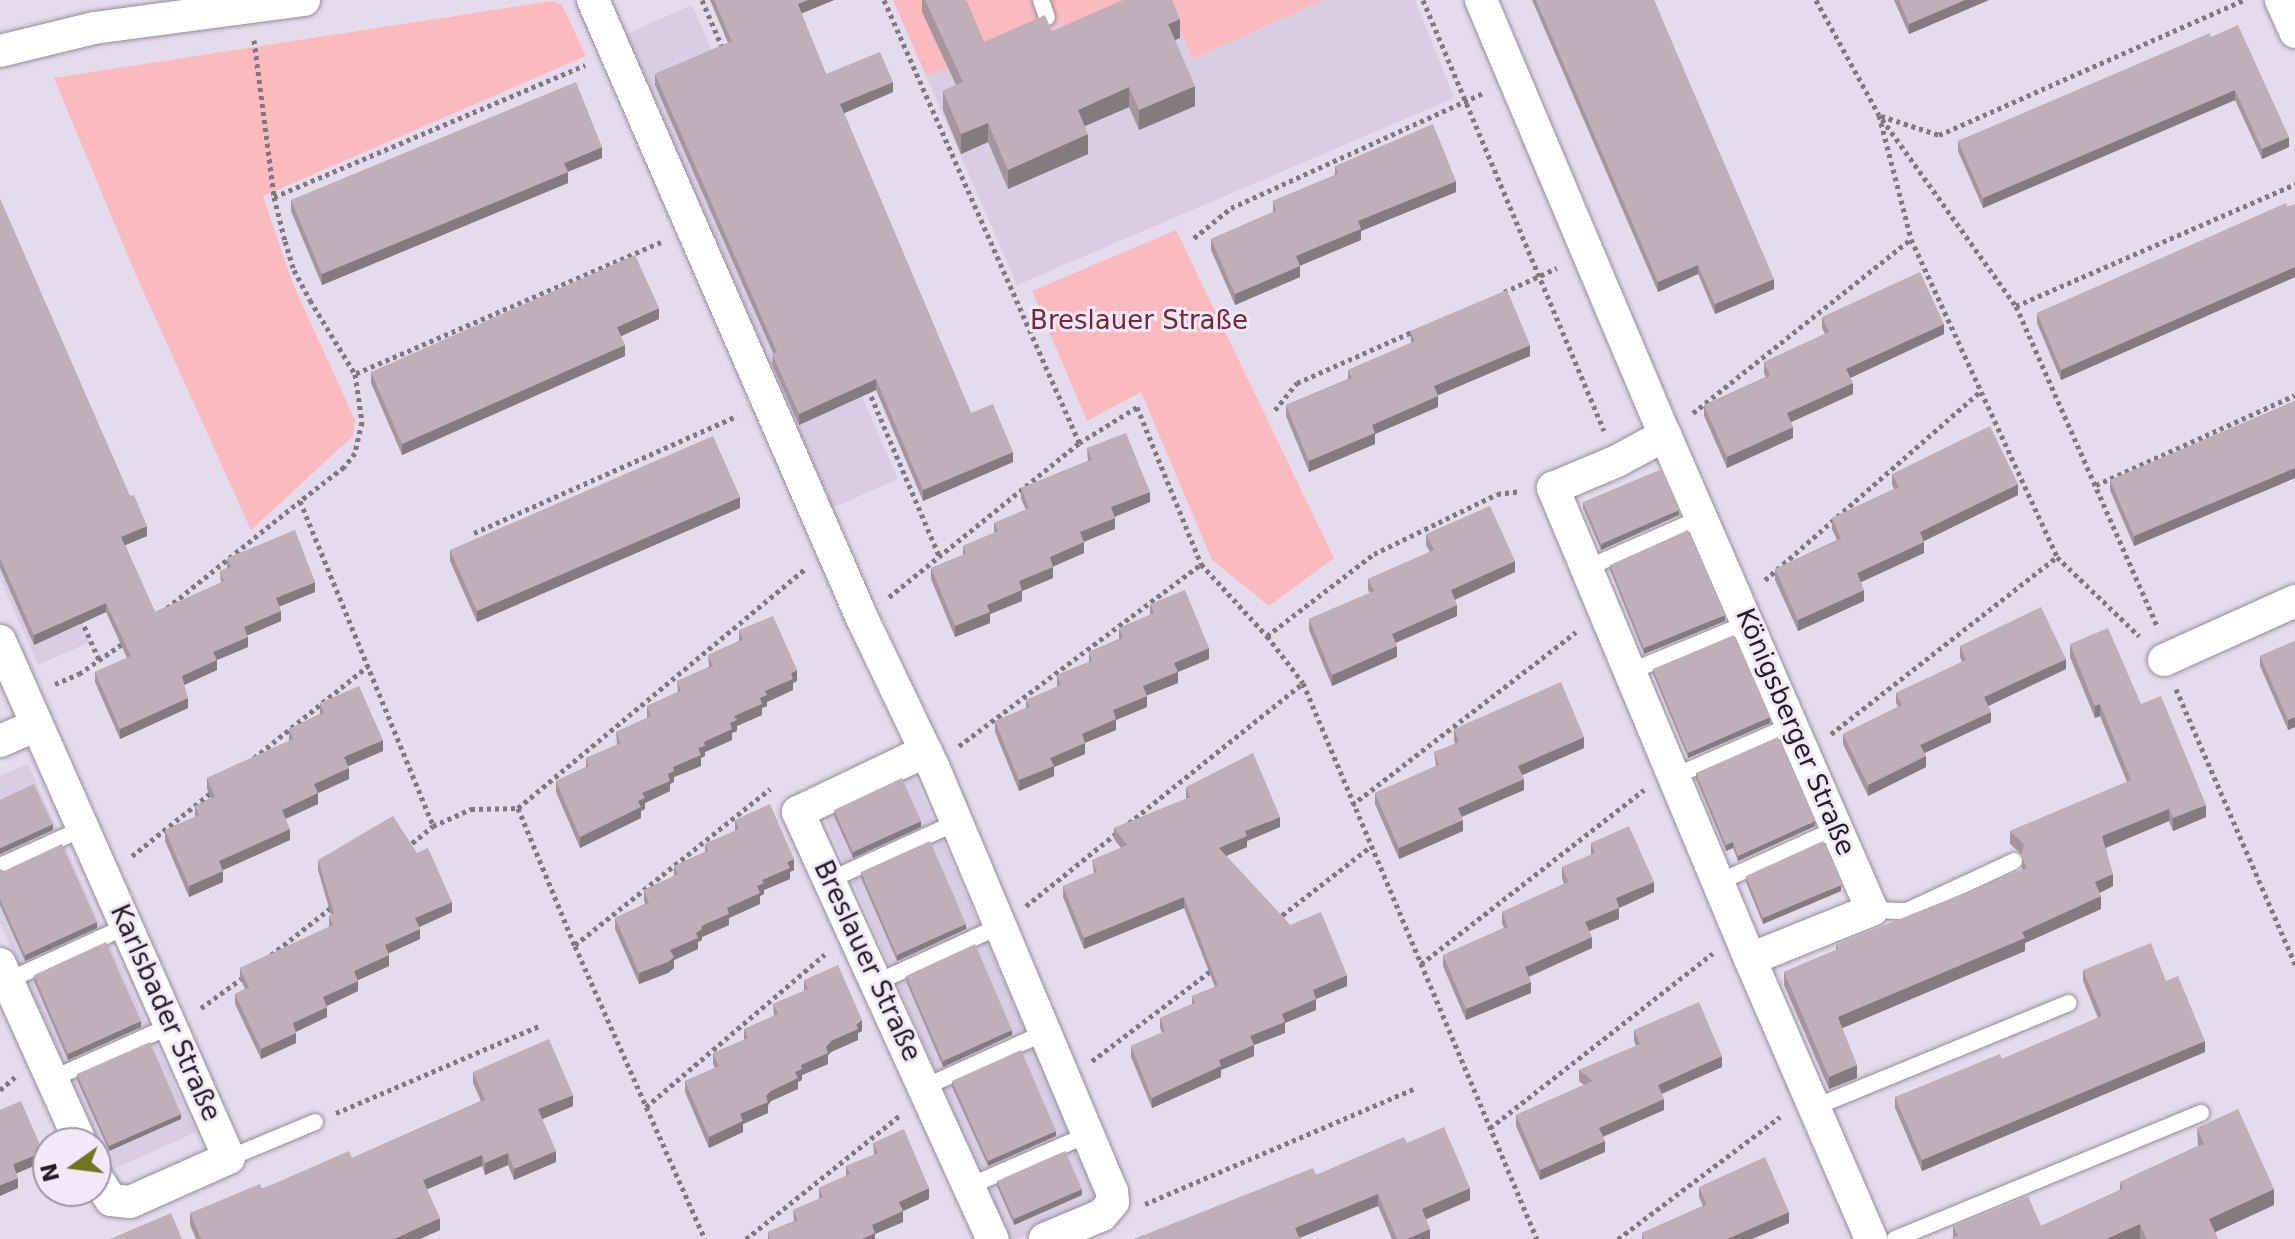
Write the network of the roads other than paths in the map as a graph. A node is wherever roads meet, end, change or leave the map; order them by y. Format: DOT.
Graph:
graph roads {
  1 [pos="304,0"];
  2 [pos="593,0"];
  3 [pos="1041,0"];
  4 [pos="1481,0"];
  5 [pos="2281,0"];
  6 [pos="232,5"];
  7 [pos="1047,17"];
  8 [pos="2295,32"];
  9 [pos="0,51"];
  10 [pos="1665,435"];
  11 [pos="1703,517"];
  12 [pos="1587,568"];
  13 [pos="2295,601"];
  14 [pos="1744,612"];
  15 [pos="0,641"];
  16 [pos="2167,659"];
  17 [pos="1629,672"];
  18 [pos="31,710"];
  19 [pos="1792,725"];
  20 [pos="0,741"];
  21 [pos="930,759"];
  22 [pos="1673,777"];
  23 [pos="955,823"];
  24 [pos="1838,828"];
  25 [pos="82,829"];
  26 [pos="2014,861"];
  27 [pos="0,866"];
  28 [pos="830,880"];
  29 [pos="1717,883"];
  30 [pos="1872,910"];
  31 [pos="1000,926"];
  32 [pos="125,927"];
  33 [pos="1744,946"];
  34 [pos="4,972"];
  35 [pos="878,982"];
  36 [pos="2068,1003"];
  37 [pos="172,1025"];
  38 [pos="1044,1033"];
  39 [pos="52,1079"];
  40 [pos="927,1089"];
  41 [pos="1815,1107"];
  42 [pos="2201,1113"];
  43 [pos="315,1122"];
  44 [pos="74,1127"];
  45 [pos="1089,1134"];
  46 [pos="229,1158"];
  47 [pos="970,1186"];
  48 [pos="112,1200"];
  49 [pos="993,1239"];
  50 [pos="1045,1239"];
  51 [pos="1871,1239"];
  52 [pos="1895,1239"];
  1 -- 6 [label="street"];
  2 -- 21 [label="street"];
  3 -- 7 [label="lane"];
  4 -- 10 [label="street, Königsberger Straße"];
  5 -- 8 [label="street"];
  6 -- 9 [label="street"];
  10 -- 11 [label="street, Königsberger Straße"];
  10 -- 12 [label="street"];
  11 -- 12 [label="lane"];
  11 -- 14 [label="street, Königsberger Straße"];
  12 -- 17 [label="street"];
  13 -- 16 [label="street"];
  14 -- 17 [label="lane"];
  14 -- 19 [label="street, Königsberger Straße"];
  15 -- 18 [label="street, Karlsbader Straße"];
  17 -- 22 [label="street"];
  18 -- 20 [label="street"];
  18 -- 25 [label="street, Karlsbader Straße"];
  19 -- 22 [label="lane"];
  19 -- 24 [label="street, Königsberger Straße"];
  21 -- 23 [label="street"];
  21 -- 28 [label="street, Breslauer Straße"];
  22 -- 29 [label="street"];
  23 -- 28 [label="lane"];
  23 -- 31 [label="street"];
  24 -- 29 [label="lane"];
  24 -- 30 [label="street, Königsberger Straße"];
  25 -- 27 [label="lane"];
  25 -- 32 [label="street, Karlsbader Straße"];
  26 -- 30 [label="lane"];
  28 -- 35 [label="street, Breslauer Straße"];
  29 -- 33 [label="street"];
  30 -- 33 [label="street"];
  31 -- 35 [label="lane"];
  31 -- 38 [label="street"];
  32 -- 34 [label="lane"];
  32 -- 37 [label="street, Karlsbader Straße"];
  33 -- 41 [label="street"];
  34 -- 39 [label="street"];
  35 -- 40 [label="street, Breslauer Straße"];
  36 -- 41 [label="lane"];
  37 -- 39 [label="lane"];
  37 -- 46 [label="street, Karlsbader Straße"];
  38 -- 40 [label="lane"];
  38 -- 45 [label="street"];
  39 -- 44 [label="street"];
  40 -- 47 [label="street, Breslauer Straße"];
  41 -- 51 [label="street"];
  42 -- 52 [label="lane"];
  43 -- 46 [label="lane"];
  45 -- 47 [label="lane"];
  45 -- 50 [label="street"];
  46 -- 48 [label="street"];
  47 -- 49 [label="street, Breslauer Straße"];
}
